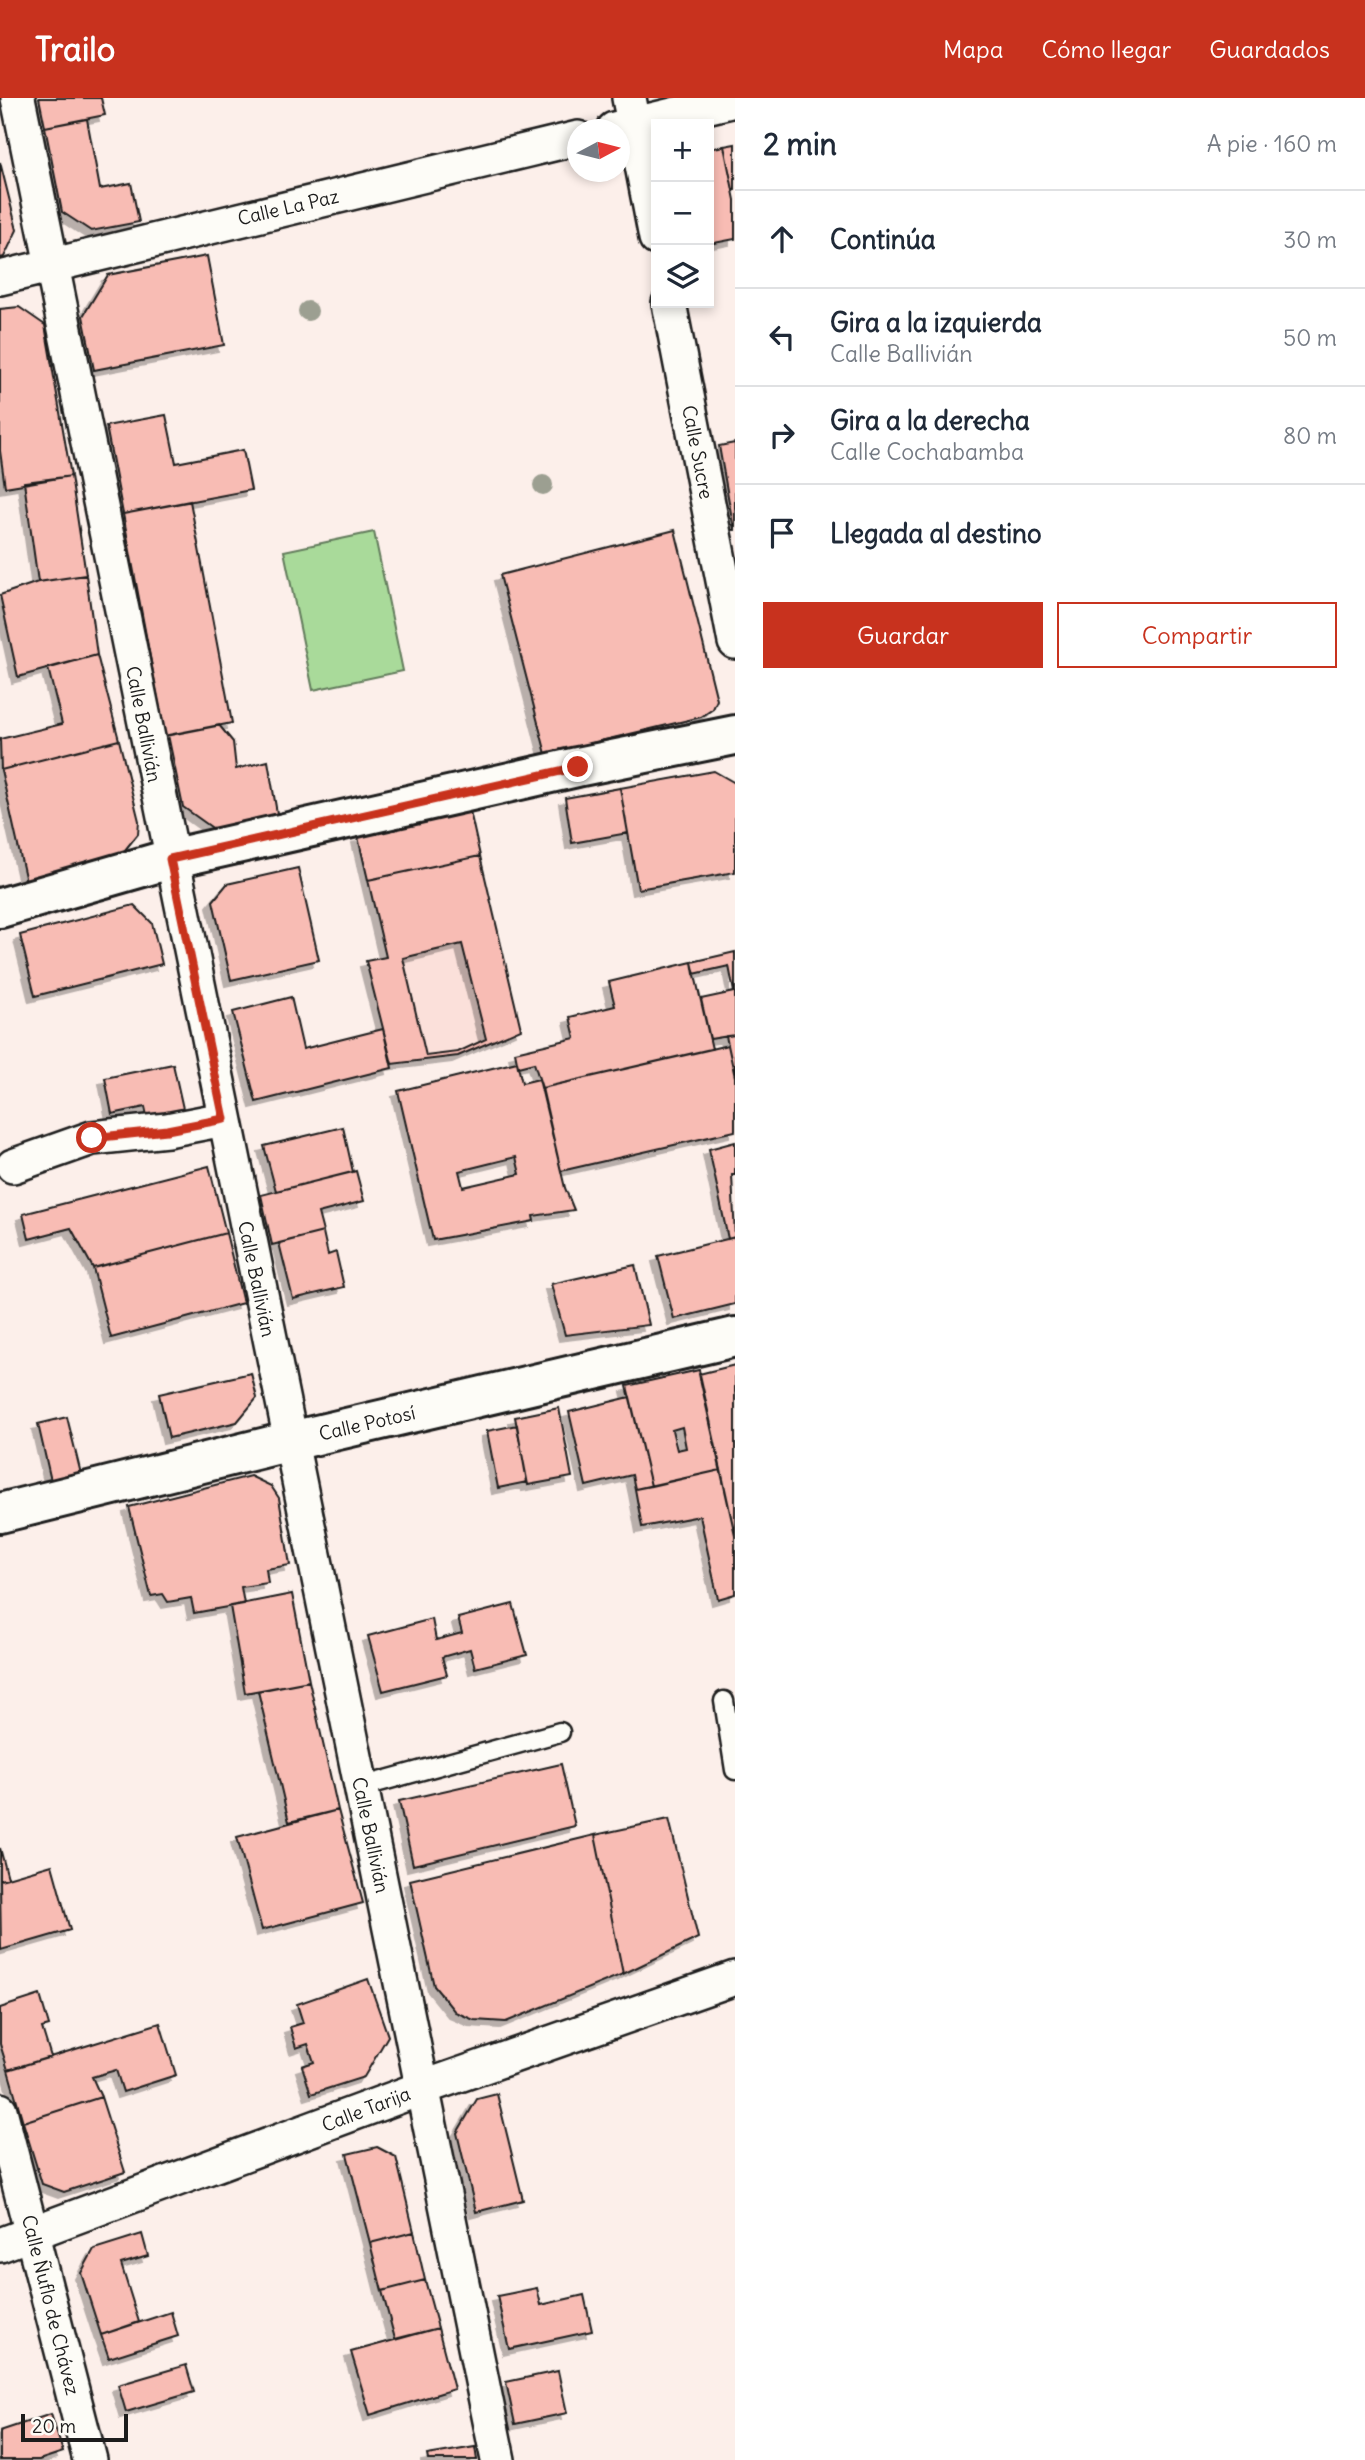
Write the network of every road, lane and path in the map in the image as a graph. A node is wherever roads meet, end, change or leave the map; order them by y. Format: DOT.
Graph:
graph roads {
  1 [pos="18,98"];
  2 [pos="735,100"];
  3 [pos="625,117"];
  4 [pos="567,141"];
  5 [pos="651,218"];
  6 [pos="54,262"];
  7 [pos="0,278"];
  8 [pos="670,308"];
  9 [pos="735,642"];
  10 [pos="735,735"];
  11 [pos="170,859"];
  12 [pos="0,908"];
  13 [pos="224,1119"];
  14 [pos="13,1166"];
  15 [pos="735,1338"];
  16 [pos="290,1441"];
  17 [pos="0,1513"];
  18 [pos="724,1702"];
  19 [pos="560,1732"];
  20 [pos="735,1770"];
  21 [pos="361,1787"];
  22 [pos="735,1979"];
  23 [pos="422,2088"];
  24 [pos="0,2110"];
  25 [pos="33,2235"];
  26 [pos="0,2245"];
  27 [pos="90,2460"];
  28 [pos="498,2460"];
  1 -- 6 [label="street, Calle Ballivián"];
  2 -- 3 [label="street"];
  3 -- 5 [label="street"];
  4 -- 6 [label="street, Calle La Paz"];
  6 -- 7 [label="street, Calle La Paz"];
  6 -- 11 [label="street, Calle Ballivián"];
  8 -- 9 [label="street, Calle Sucre"];
  10 -- 11 [label="street"];
  11 -- 12 [label="street"];
  11 -- 13 [label="street, Calle Ballivián"];
  13 -- 14 [label="street"];
  13 -- 16 [label="street, Calle Ballivián"];
  15 -- 16 [label="street, Calle Potosí"];
  16 -- 17 [label="street, Calle Potosí"];
  16 -- 21 [label="street, Calle Ballivián"];
  18 -- 20 [label="lane"];
  19 -- 21 [label="lane"];
  21 -- 23 [label="street, Calle Ballivián"];
  22 -- 23 [label="street, Calle Tarija"];
  23 -- 25 [label="street, Calle Tarija"];
  23 -- 28 [label="street, Calle Ballivián"];
  24 -- 25 [label="street, Calle Ñuflo de Chávez"];
  25 -- 26 [label="street, Calle Tarija"];
  25 -- 27 [label="street, Calle Ñuflo de Chávez"];
}
